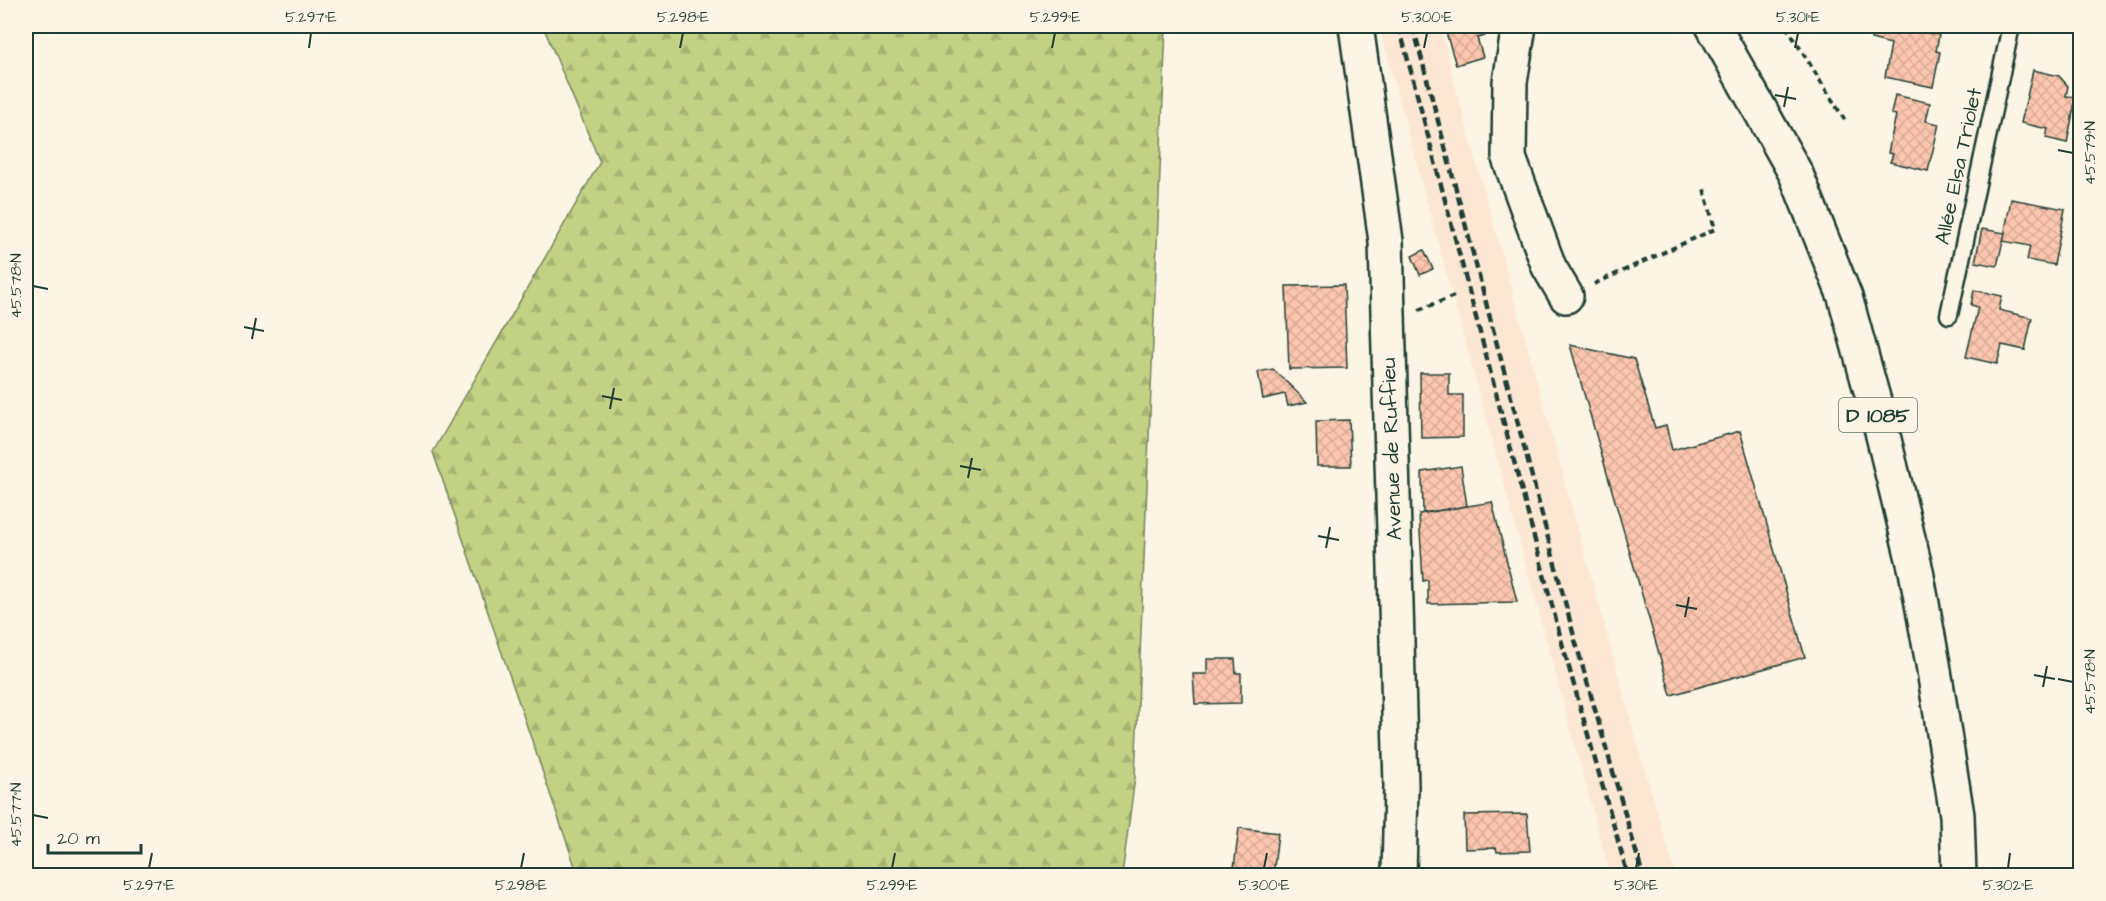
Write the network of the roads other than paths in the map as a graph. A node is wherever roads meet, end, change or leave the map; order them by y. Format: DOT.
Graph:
graph roads {
  1 [pos="1356,26"];
  2 [pos="1519,26"];
  3 [pos="1713,26"];
  4 [pos="2011,26"];
  5 [pos="1566,296"];
  6 [pos="1948,315"];
  7 [pos="1399,876"];
  8 [pos="1959,876"];
  1 -- 7 [label="street, Avenue de Ruffieu"];
  2 -- 5 [label="street"];
  3 -- 8 [label="street, D 1085"];
  4 -- 6 [label="lane, Allée Elsa Triolet"];
}
